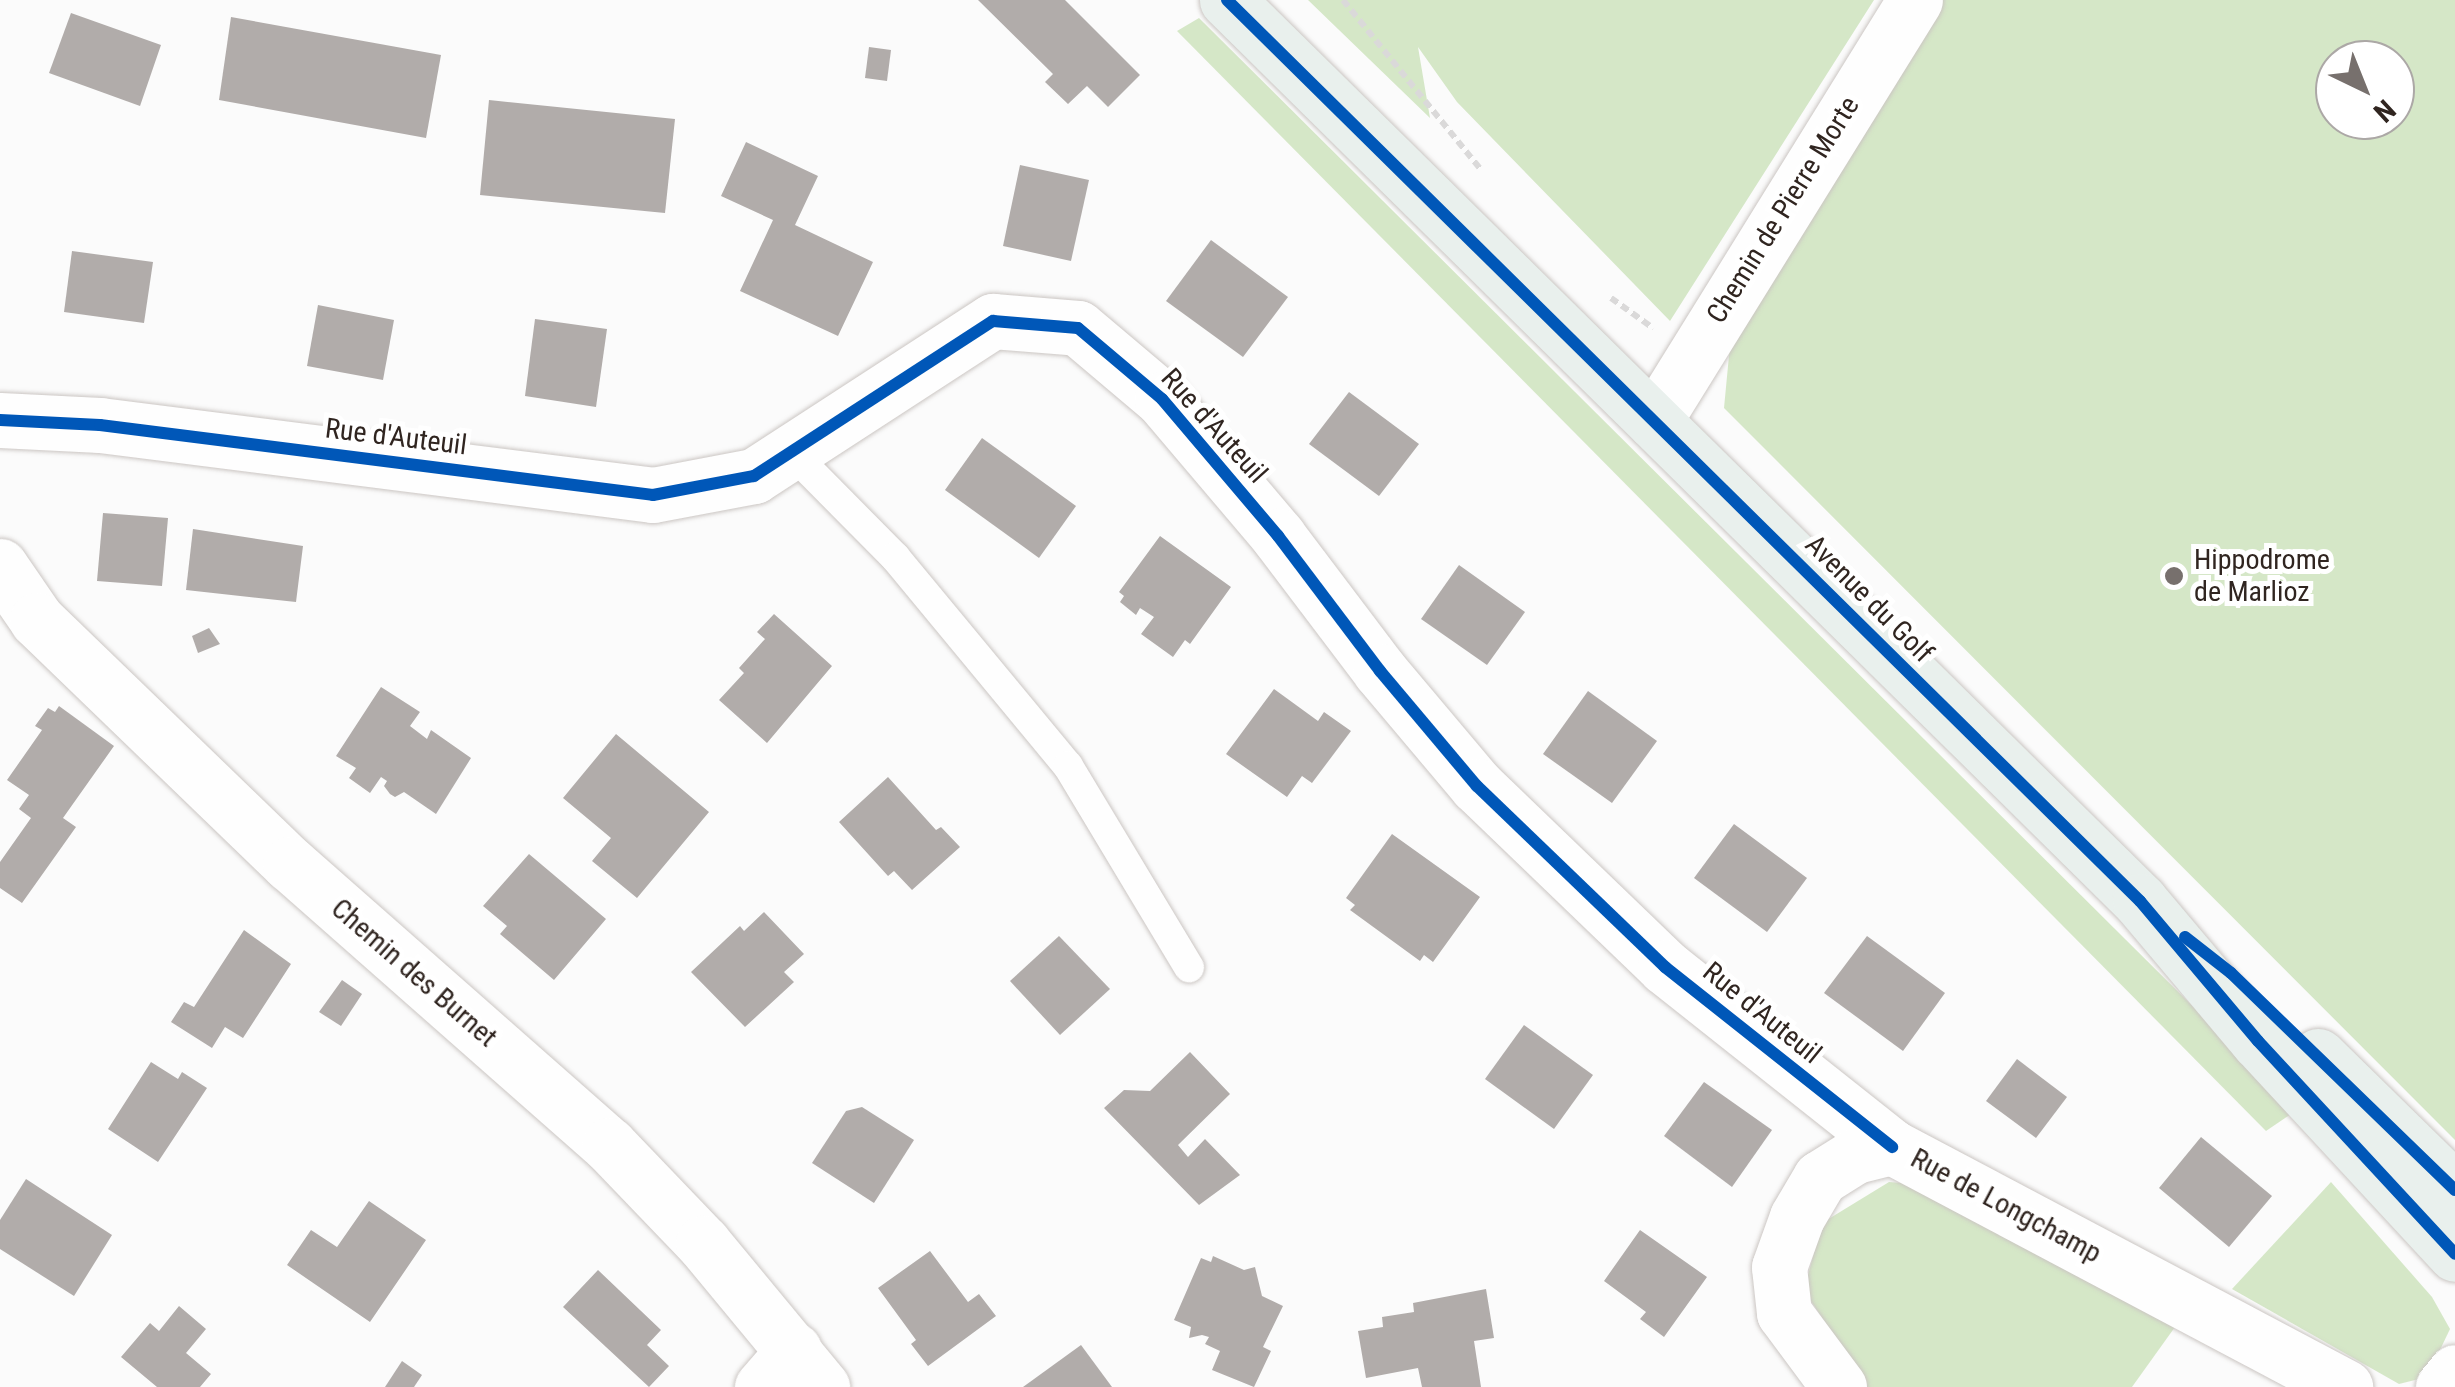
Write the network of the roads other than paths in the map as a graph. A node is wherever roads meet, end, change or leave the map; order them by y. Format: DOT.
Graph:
graph roads {
  1 [pos="1227,0"];
  2 [pos="1915,0"];
  3 [pos="2,422"];
  4 [pos="1654,422"];
  5 [pos="790,452"];
  6 [pos="0,566"];
  7 [pos="2140,902"];
  8 [pos="1189,967"];
  9 [pos="1892,1147"];
  10 [pos="2455,1190"];
  11 [pos="2455,1254"];
  12 [pos="2455,1372"];
  13 [pos="792,1375"];
  14 [pos="1839,1387"];
  15 [pos="2344,1387"];
  16 [pos="2443,1387"];
  1 -- 4 [label="main road, Avenue du Golf"];
  2 -- 4 [label="street, Chemin de Pierre Morte"];
  3 -- 5 [label="street, Rue d'Auteuil"];
  4 -- 7 [label="main road, Avenue du Golf"];
  5 -- 8 [label="lane"];
  5 -- 9 [label="street, Rue d'Auteuil"];
  6 -- 13 [label="street, Chemin des Burnet"];
  7 -- 10 [label="main road"];
  7 -- 11 [label="main road, Avenue du Golf"];
  9 -- 14 [label="street, Rue de Longchamp"];
  9 -- 15 [label="street, Rue de Longchamp"];
  12 -- 16 [label="street"];
}
